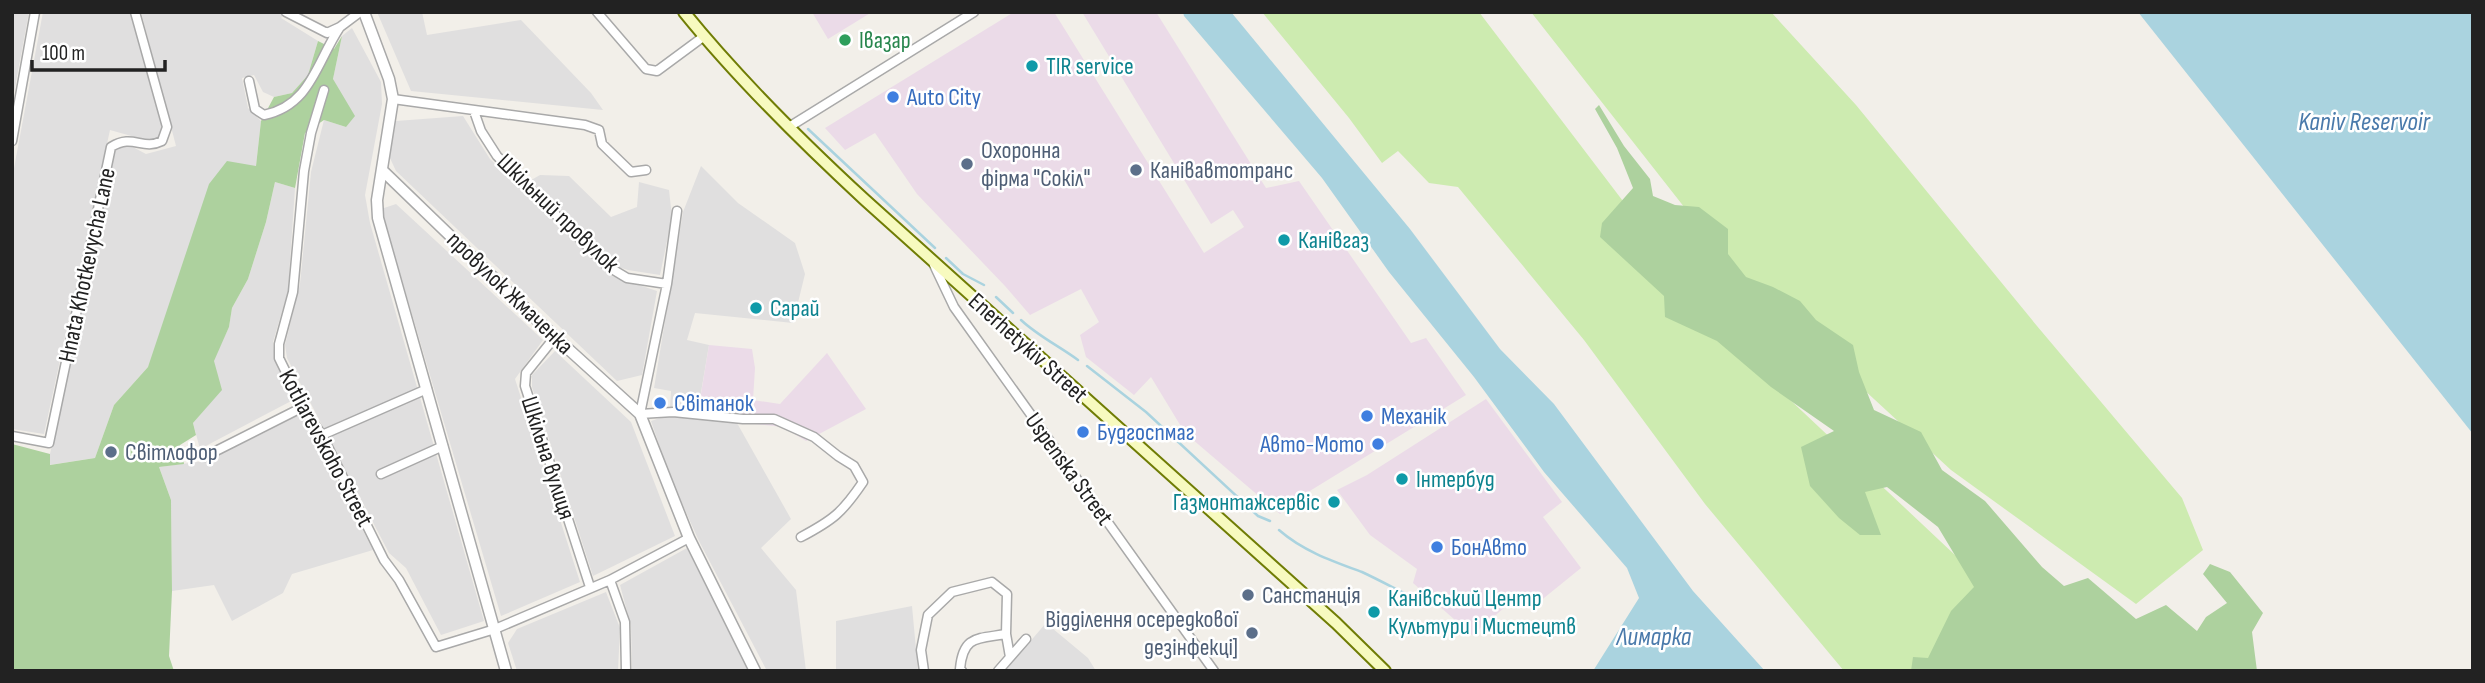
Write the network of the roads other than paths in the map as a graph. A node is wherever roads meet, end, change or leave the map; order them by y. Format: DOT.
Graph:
graph roads {
  1 [pos="35,12"];
  2 [pos="135,12"];
  3 [pos="286,12"];
  4 [pos="362,12"];
  5 [pos="597,12"];
  6 [pos="684,12"];
  7 [pos="974,12"];
  8 [pos="340,27"];
  9 [pos="703,37"];
  10 [pos="248,81"];
  11 [pos="324,90"];
  12 [pos="393,99"];
  13 [pos="474,111"];
  14 [pos="789,127"];
  15 [pos="12,141"];
  16 [pos="382,170"];
  17 [pos="646,170"];
  18 [pos="677,211"];
  19 [pos="933,262"];
  20 [pos="667,284"];
  21 [pos="555,337"];
  22 [pos="427,389"];
  23 [pos="303,407"];
  24 [pos="640,414"];
  25 [pos="322,435"];
  26 [pos="12,436"];
  27 [pos="443,446"];
  28 [pos="204,457"];
  29 [pos="381,474"];
  30 [pos="801,537"];
  31 [pos="689,538"];
  32 [pos="610,580"];
  33 [pos="590,587"];
  34 [pos="495,629"];
  35 [pos="1006,634"];
  36 [pos="1026,639"];
  37 [pos="1010,657"];
  38 [pos="506,671"];
  39 [pos="626,671"];
  40 [pos="755,671"];
  41 [pos="925,671"];
  42 [pos="962,671"];
  43 [pos="998,671"];
  44 [pos="1214,671"];
  45 [pos="1385,671"];
  1 -- 15 [label="street"];
  2 -- 26 [label="street, Hnata Khotkevycha Lane"];
  3 -- 8 [label="street"];
  4 -- 8 [label="street"];
  4 -- 12 [label="street"];
  5 -- 9 [label="street"];
  6 -- 9 [label="main road, Enerhetykiv Street"];
  7 -- 14 [label="street"];
  8 -- 10 [label="street"];
  9 -- 14 [label="main road, Enerhetykiv Street"];
  11 -- 23 [label="street, Kotliarevskoho Street"];
  12 -- 13 [label="street"];
  12 -- 16 [label="street"];
  13 -- 17 [label="street"];
  13 -- 20 [label="street, Шкільний провулок"];
  14 -- 19 [label="main road, Enerhetykiv Street"];
  16 -- 21 [label="street, провулок Жмаченка"];
  16 -- 22 [label="street"];
  18 -- 20 [label="street"];
  19 -- 44 [label="street, Uspenska Street"];
  19 -- 45 [label="main road, Enerhetykiv Street"];
  20 -- 24 [label="street"];
  21 -- 24 [label="street, провулок Жмаченка"];
  21 -- 33 [label="street, Шкільна вулиця"];
  22 -- 25 [label="street"];
  22 -- 27 [label="street"];
  23 -- 25 [label="street, Kotliarevskoho Street"];
  23 -- 28 [label="street"];
  24 -- 30 [label="street"];
  24 -- 31 [label="street"];
  25 -- 34 [label="street, Kotliarevskoho Street"];
  27 -- 29 [label="street"];
  27 -- 34 [label="street"];
  31 -- 32 [label="street"];
  31 -- 40 [label="street"];
  32 -- 33 [label="street"];
  32 -- 39 [label="street"];
  33 -- 34 [label="street"];
  34 -- 38 [label="street"];
  35 -- 37 [label="street"];
  35 -- 41 [label="street"];
  35 -- 42 [label="street"];
  36 -- 37 [label="street"];
  37 -- 43 [label="street"];
}
